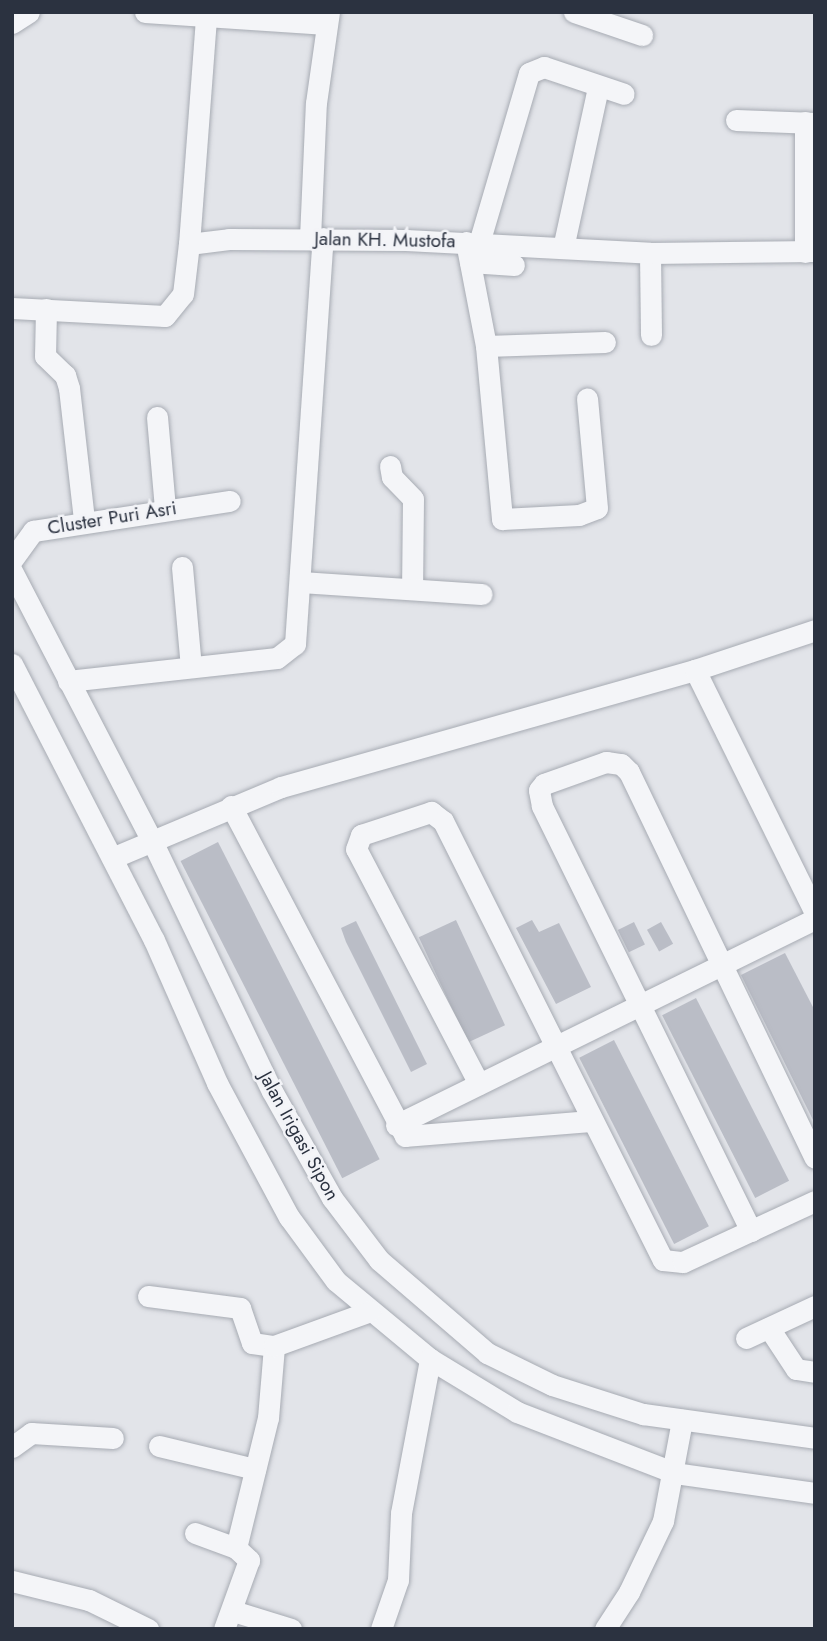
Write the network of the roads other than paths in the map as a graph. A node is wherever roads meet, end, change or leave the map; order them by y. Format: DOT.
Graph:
graph roads {
  1 [pos="145,12"];
  2 [pos="574,12"];
  3 [pos="206,17"];
  4 [pos="328,18"];
  5 [pos="614,18"];
  6 [pos="642,35"];
  7 [pos="598,87"];
  8 [pos="624,94"];
  9 [pos="736,120"];
  10 [pos="810,122"];
  11 [pos="317,238"];
  12 [pos="189,244"];
  13 [pos="563,248"];
  14 [pos="472,249"];
  15 [pos="810,251"];
  16 [pos="650,253"];
  17 [pos="514,265"];
  18 [pos="12,307"];
  19 [pos="46,309"];
  20 [pos="652,335"];
  21 [pos="605,342"];
  22 [pos="486,346"];
  23 [pos="587,398"];
  24 [pos="157,417"];
  25 [pos="390,466"];
  26 [pos="230,501"];
  27 [pos="165,509"];
  28 [pos="84,520"];
  29 [pos="12,560"];
  30 [pos="182,568"];
  31 [pos="12,571"];
  32 [pos="300,582"];
  33 [pos="412,590"];
  34 [pos="482,594"];
  35 [pos="815,630"];
  36 [pos="12,664"];
  37 [pos="191,667"];
  38 [pos="695,670"];
  39 [pos="68,681"];
  40 [pos="231,806"];
  41 [pos="149,843"];
  42 [pos="116,857"];
  43 [pos="815,914"];
  44 [pos="815,919"];
  45 [pos="722,964"];
  46 [pos="642,1004"];
  47 [pos="555,1047"];
  48 [pos="479,1084"];
  49 [pos="592,1121"];
  50 [pos="396,1125"];
  51 [pos="815,1158"];
  52 [pos="815,1201"];
  53 [pos="751,1231"];
  54 [pos="148,1296"];
  55 [pos="815,1306"];
  56 [pos="370,1311"];
  57 [pos="769,1328"];
  58 [pos="747,1338"];
  59 [pos="274,1346"];
  60 [pos="486,1355"];
  61 [pos="430,1359"];
  62 [pos="815,1372"];
  63 [pos="467,1384"];
  64 [pos="682,1423"];
  65 [pos="113,1438"];
  66 [pos="815,1438"];
  67 [pos="159,1446"];
  68 [pos="12,1447"];
  69 [pos="255,1469"];
  70 [pos="676,1471"];
  71 [pos="815,1493"];
  72 [pos="195,1533"];
  73 [pos="236,1548"];
  74 [pos="12,1581"];
  75 [pos="229,1620"];
  76 [pos="148,1629"];
  77 [pos="291,1629"];
  78 [pos="381,1629"];
  79 [pos="605,1629"];
  1 -- 3 [label="street"];
  2 -- 5 [label="street"];
  3 -- 4 [label="street"];
  3 -- 12 [label="street"];
  4 -- 11 [label="street"];
  5 -- 6 [label="street"];
  7 -- 8 [label="street"];
  7 -- 13 [label="street"];
  7 -- 14 [label="street"];
  9 -- 10 [label="street"];
  10 -- 15 [label="street"];
  11 -- 12 [label="street, Jalan KH. Mustofa"];
  11 -- 14 [label="street, Jalan KH. Mustofa"];
  11 -- 32 [label="street"];
  12 -- 19 [label="street"];
  13 -- 14 [label="street, Jalan KH. Mustofa"];
  13 -- 16 [label="street, Jalan KH. Mustofa"];
  14 -- 17 [label="street"];
  14 -- 22 [label="street"];
  15 -- 16 [label="street, Jalan KH. Mustofa"];
  16 -- 20 [label="street"];
  18 -- 19 [label="street"];
  19 -- 28 [label="street"];
  21 -- 22 [label="street"];
  22 -- 23 [label="street"];
  24 -- 27 [label="street"];
  25 -- 33 [label="street"];
  26 -- 27 [label="street, Cluster Puri Asri"];
  27 -- 28 [label="street, Cluster Puri Asri"];
  28 -- 29 [label="street, Cluster Puri Asri"];
  30 -- 37 [label="street"];
  31 -- 39 [label="street, Jalan Irigasi Sipon"];
  32 -- 33 [label="street"];
  32 -- 37 [label="street"];
  33 -- 34 [label="street"];
  35 -- 38 [label="street"];
  36 -- 42 [label="street"];
  37 -- 39 [label="street"];
  38 -- 40 [label="street"];
  38 -- 43 [label="street"];
  39 -- 41 [label="street, Jalan Irigasi Sipon"];
  40 -- 41 [label="street"];
  40 -- 50 [label="street"];
  41 -- 42 [label="street"];
  41 -- 60 [label="street, Jalan Irigasi Sipon"];
  42 -- 56 [label="street"];
  44 -- 45 [label="street"];
  45 -- 46 [label="street"];
  45 -- 46 [label="street"];
  45 -- 51 [label="street"];
  46 -- 47 [label="street"];
  46 -- 53 [label="street"];
  47 -- 48 [label="street"];
  47 -- 48 [label="street"];
  47 -- 49 [label="street"];
  48 -- 50 [label="street"];
  49 -- 50 [label="street"];
  49 -- 53 [label="street"];
  52 -- 53 [label="street"];
  54 -- 59 [label="street"];
  55 -- 57 [label="street"];
  56 -- 59 [label="street"];
  56 -- 61 [label="street"];
  57 -- 58 [label="street"];
  57 -- 62 [label="street"];
  59 -- 69 [label="street"];
  60 -- 63 [label="street"];
  60 -- 64 [label="street, Jalan Irigasi Sipon"];
  61 -- 63 [label="street"];
  61 -- 78 [label="street"];
  63 -- 70 [label="street"];
  64 -- 66 [label="street, Jalan Irigasi Sipon"];
  64 -- 70 [label="street"];
  65 -- 68 [label="street"];
  67 -- 69 [label="street"];
  69 -- 73 [label="street"];
  70 -- 71 [label="street"];
  70 -- 79 [label="street"];
  72 -- 73 [label="street"];
  73 -- 75 [label="street"];
  74 -- 76 [label="street"];
  75 -- 77 [label="street"];
}
